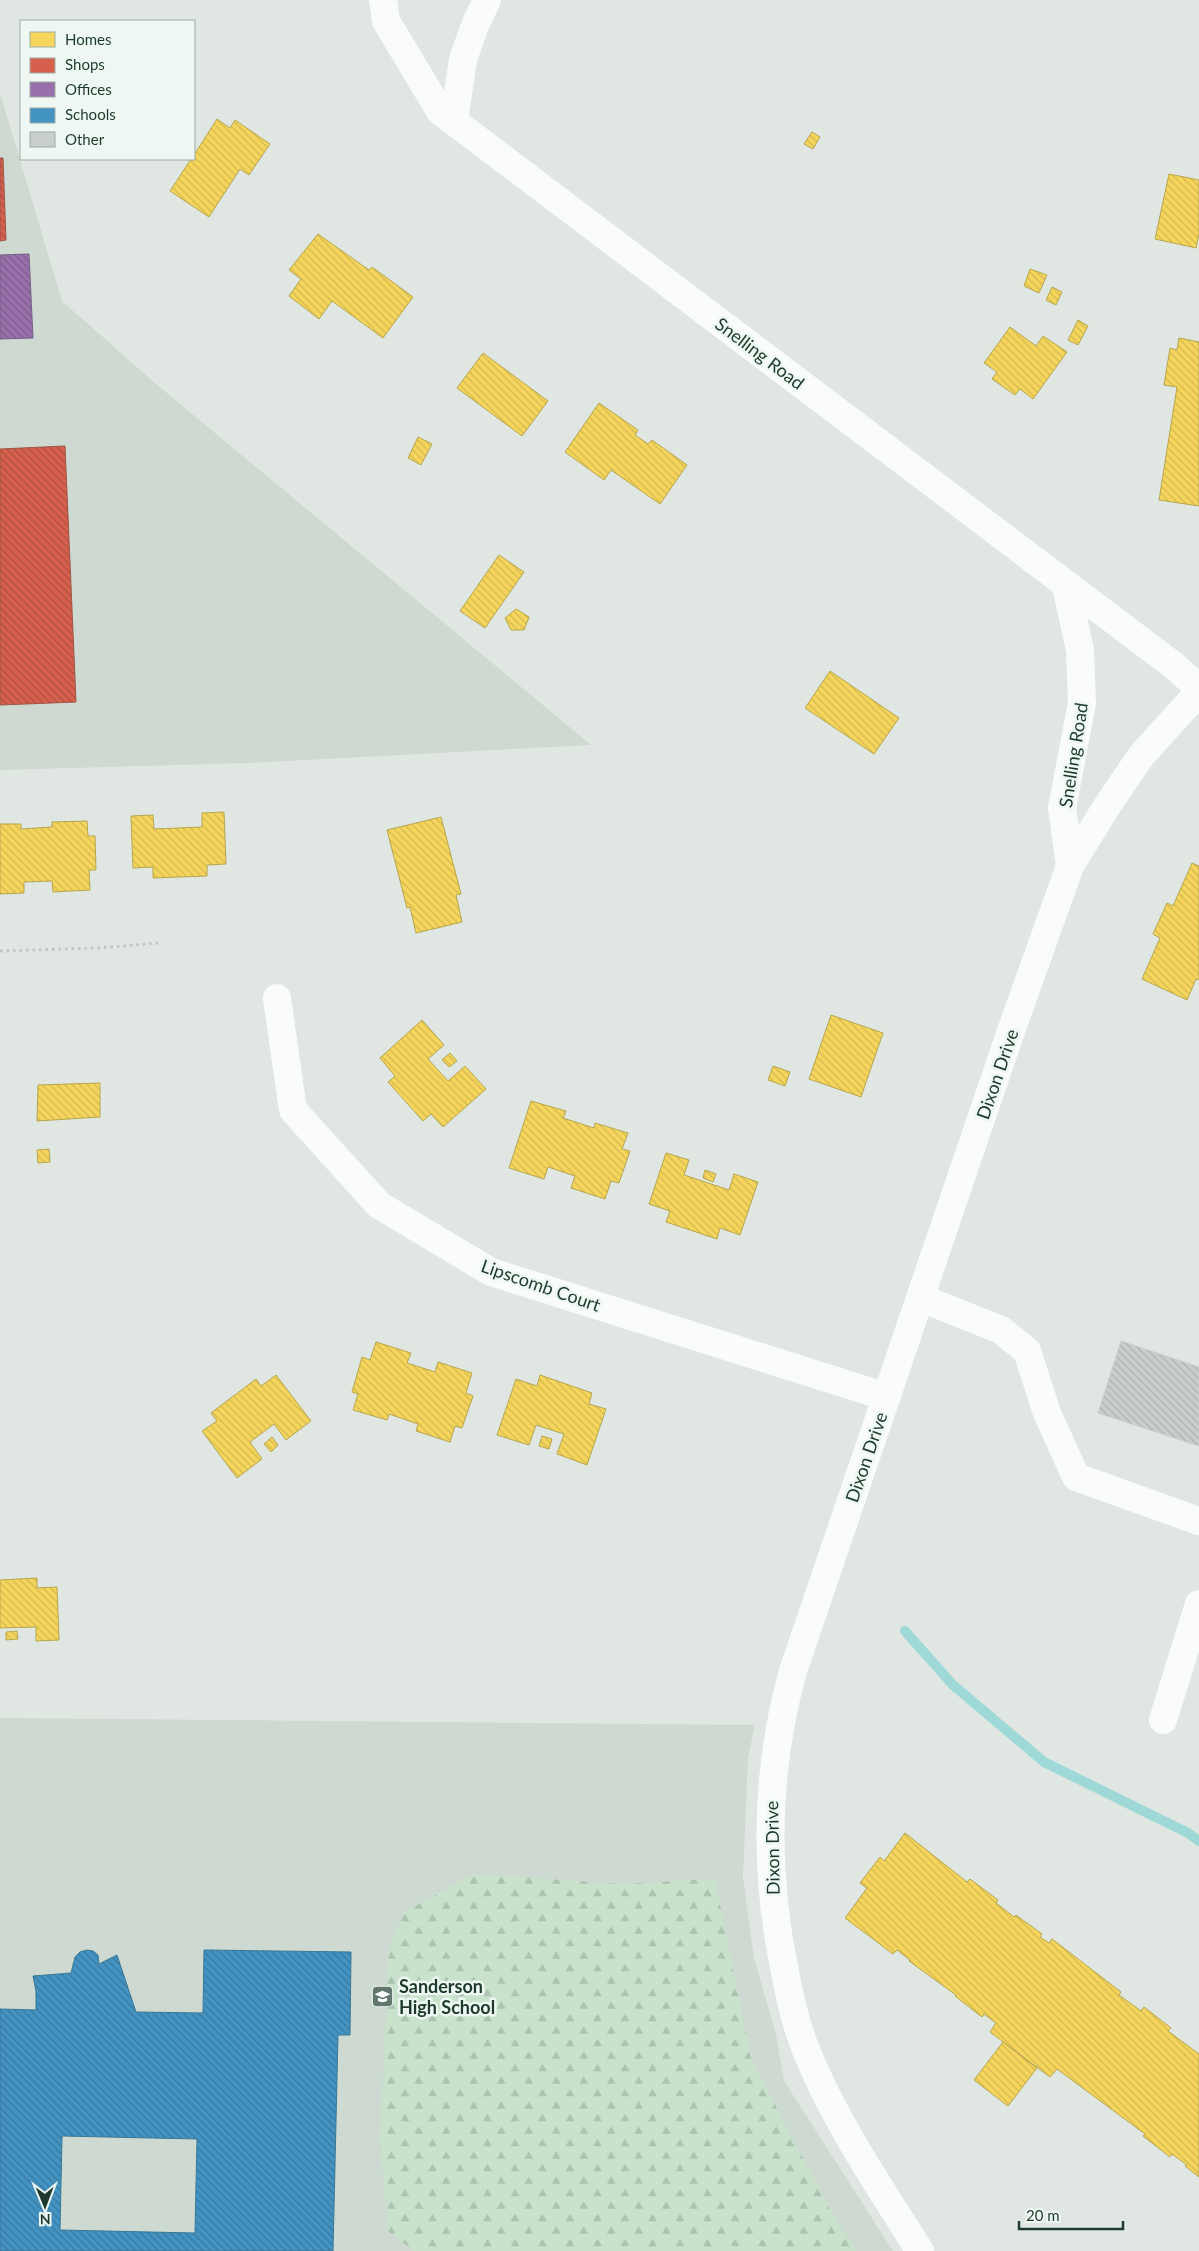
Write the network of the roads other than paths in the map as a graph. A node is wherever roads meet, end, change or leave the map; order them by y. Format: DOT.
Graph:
graph roads {
  1 [pos="383,0"];
  2 [pos="487,0"];
  3 [pos="454,121"];
  4 [pos="1066,586"];
  5 [pos="1199,688"];
  6 [pos="1199,692"];
  7 [pos="1070,866"];
  8 [pos="277,998"];
  9 [pos="920,1298"];
  10 [pos="887,1397"];
  11 [pos="1199,1521"];
  12 [pos="1199,1604"];
  13 [pos="1162,1720"];
  14 [pos="920,2251"];
  1 -- 3 [label="street, Snelling Road"];
  2 -- 3 [label="street"];
  3 -- 4 [label="street, Snelling Road"];
  4 -- 5 [label="street, Snelling Road"];
  4 -- 7 [label="street, Snelling Road"];
  6 -- 7 [label="street, Dixon Drive"];
  7 -- 9 [label="street, Dixon Drive"];
  8 -- 10 [label="street, Lipscomb Court"];
  9 -- 10 [label="street, Dixon Drive"];
  9 -- 11 [label="street"];
  10 -- 14 [label="street, Dixon Drive"];
  12 -- 13 [label="street"];
}
